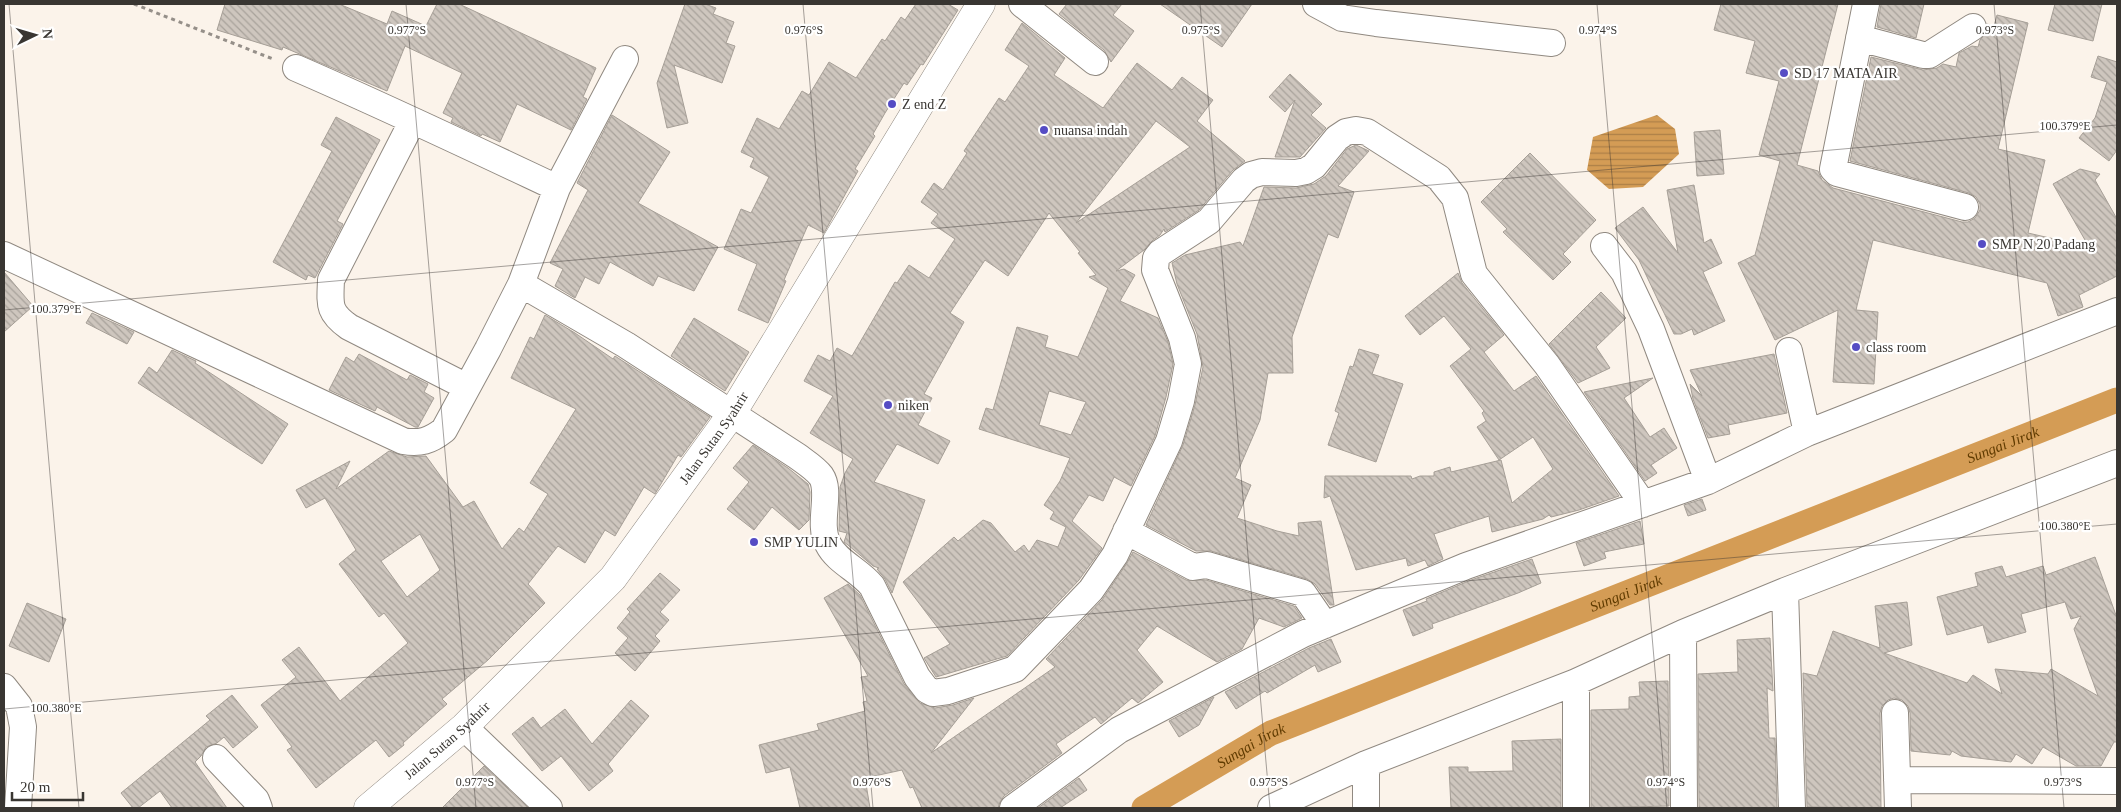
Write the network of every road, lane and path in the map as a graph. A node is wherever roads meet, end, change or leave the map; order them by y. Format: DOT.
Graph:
graph roads {
  1 [pos="134,4"];
  2 [pos="981,4"];
  3 [pos="1022,4"];
  4 [pos="1316,4"];
  5 [pos="1866,4"];
  6 [pos="1973,27"];
  7 [pos="1859,38"];
  8 [pos="1552,43"];
  9 [pos="625,59"];
  10 [pos="1095,62"];
  11 [pos="296,68"];
  12 [pos="412,122"];
  13 [pos="557,188"];
  14 [pos="1965,207"];
  15 [pos="1604,246"];
  16 [pos="4,255"];
  17 [pos="521,284"];
  18 [pos="2117,311"];
  19 [pos="1790,351"];
  20 [pos="467,387"];
  21 [pos="731,415"];
  22 [pos="1807,433"];
  23 [pos="2117,463"];
  24 [pos="1708,481"];
  25 [pos="1643,504"];
  26 [pos="1126,531"];
  27 [pos="1785,591"];
  28 [pos="1326,625"];
  29 [pos="1684,633"];
  30 [pos="1576,682"];
  31 [pos="4,687"];
  32 [pos="1895,713"];
  33 [pos="464,727"];
  34 [pos="216,758"];
  35 [pos="1366,764"];
  36 [pos="1897,780"];
  37 [pos="2117,781"];
  38 [pos="18,808"];
  39 [pos="259,808"];
  40 [pos="368,808"];
  41 [pos="549,808"];
  42 [pos="1013,808"];
  43 [pos="1271,808"];
  44 [pos="1366,808"];
  45 [pos="1576,808"];
  46 [pos="1684,808"];
  47 [pos="1792,808"];
  48 [pos="1898,808"];
  1 -- 11 [label="path"];
  2 -- 21 [label="main road, Jalan Sutan Syahrir"];
  3 -- 10 [label="street"];
  4 -- 8 [label="street"];
  5 -- 7 [label="street"];
  6 -- 7 [label="street"];
  7 -- 14 [label="street"];
  9 -- 13 [label="street"];
  11 -- 12 [label="street"];
  12 -- 13 [label="street"];
  12 -- 20 [label="street"];
  13 -- 17 [label="street"];
  15 -- 24 [label="street"];
  16 -- 20 [label="street"];
  17 -- 20 [label="street"];
  17 -- 21 [label="street"];
  18 -- 22 [label="street"];
  19 -- 22 [label="street"];
  21 -- 26 [label="street"];
  21 -- 33 [label="main road, Jalan Sutan Syahrir"];
  22 -- 24 [label="street"];
  23 -- 27 [label="street"];
  24 -- 25 [label="street"];
  25 -- 26 [label="street"];
  25 -- 28 [label="street"];
  26 -- 28 [label="street"];
  27 -- 29 [label="street"];
  27 -- 47 [label="street"];
  28 -- 42 [label="street"];
  29 -- 30 [label="street"];
  29 -- 46 [label="street"];
  30 -- 35 [label="street"];
  30 -- 45 [label="street"];
  31 -- 38 [label="street"];
  32 -- 36 [label="street"];
  33 -- 40 [label="main road, Jalan Sutan Syahrir"];
  33 -- 41 [label="street"];
  34 -- 39 [label="street"];
  35 -- 43 [label="street"];
  35 -- 44 [label="street"];
  36 -- 37 [label="street"];
  36 -- 48 [label="street"];
}
